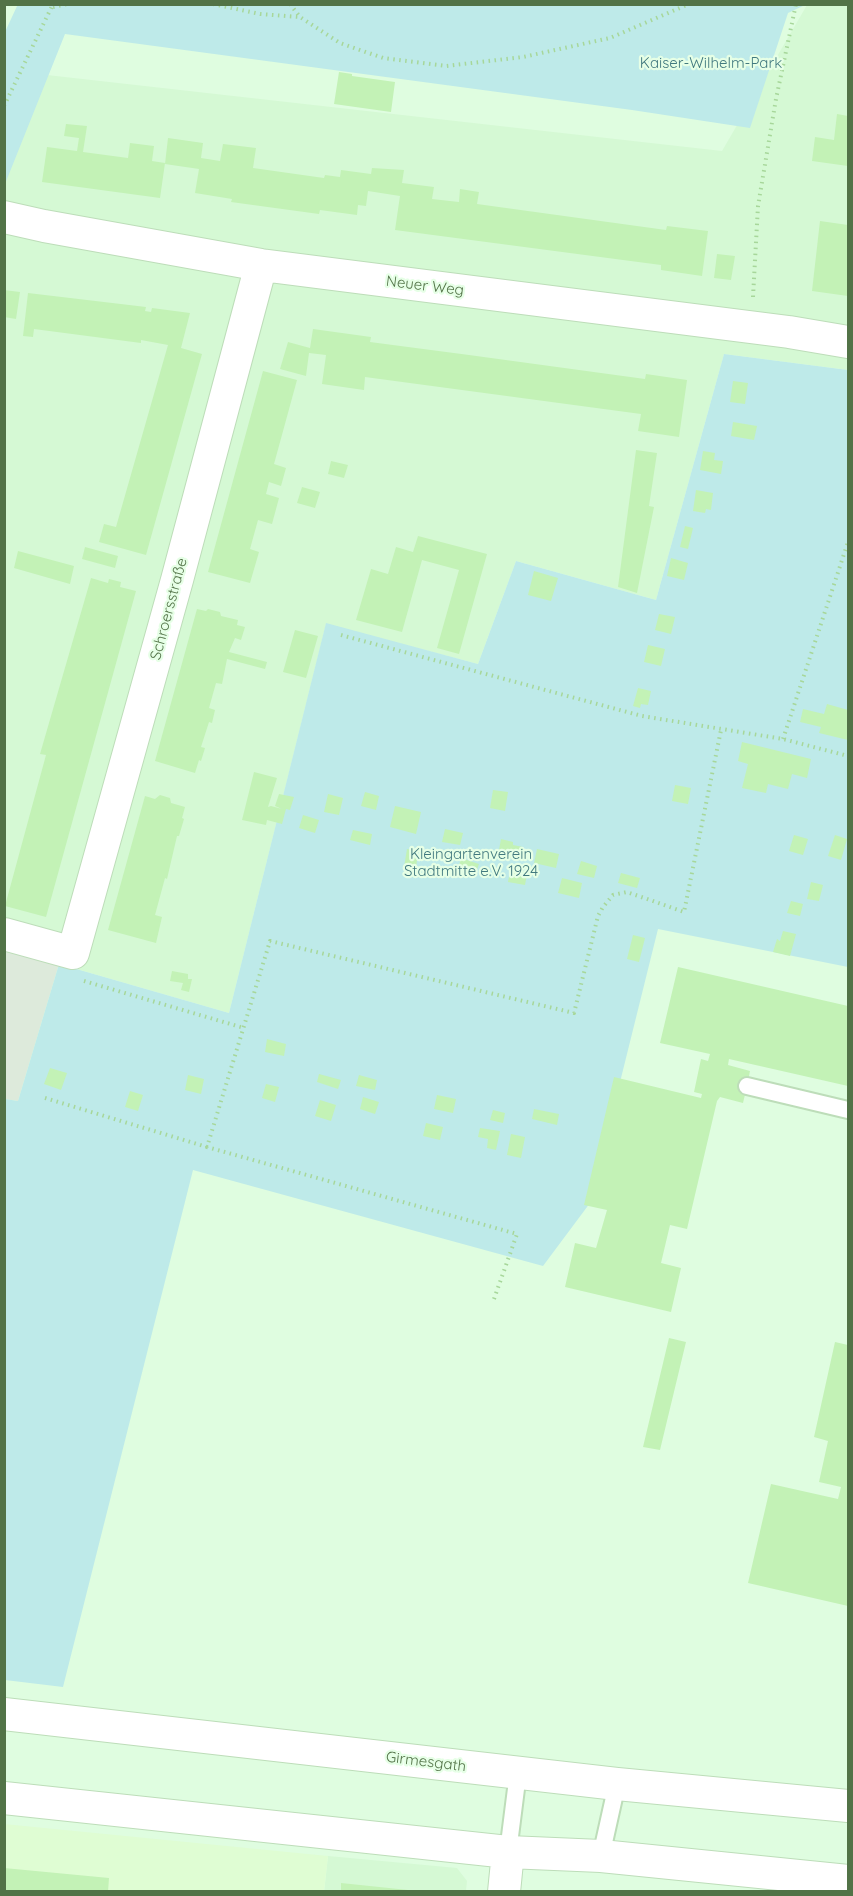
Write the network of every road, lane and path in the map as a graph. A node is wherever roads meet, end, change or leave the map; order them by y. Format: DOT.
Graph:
graph roads {
  1 [pos="67,4"];
  2 [pos="213,4"];
  3 [pos="290,4"];
  4 [pos="689,4"];
  5 [pos="796,4"];
  6 [pos="53,6"];
  7 [pos="300,17"];
  8 [pos="4,106"];
  9 [pos="4,217"];
  10 [pos="261,265"];
  11 [pos="751,328"];
  12 [pos="849,342"];
  13 [pos="849,542"];
  14 [pos="341,635"];
  15 [pos="722,730"];
  16 [pos="783,739"];
  17 [pos="849,756"];
  18 [pos="4,934"];
  19 [pos="73,953"];
  20 [pos="244,1028"];
  21 [pos="747,1086"];
  22 [pos="45,1098"];
  23 [pos="849,1110"];
  24 [pos="207,1147"];
  25 [pos="494,1299"];
  26 [pos="4,1714"];
  27 [pos="518,1773"];
  28 [pos="617,1784"];
  29 [pos="4,1798"];
  30 [pos="849,1806"];
  31 [pos="508,1852"];
  32 [pos="601,1856"];
  33 [pos="849,1881"];
  34 [pos="504,1892"];
  1 -- 6 [label="path"];
  2 -- 7 [label="path"];
  3 -- 7 [label="path"];
  4 -- 7 [label="path"];
  5 -- 11 [label="path"];
  6 -- 8 [label="path"];
  9 -- 10 [label="street, Neuer Weg"];
  10 -- 11 [label="street, Neuer Weg"];
  10 -- 19 [label="street, Schroersstraße"];
  11 -- 12 [label="street, Neuer Weg"];
  13 -- 16 [label="path"];
  14 -- 15 [label="path"];
  15 -- 16 [label="path"];
  15 -- 20 [label="path"];
  16 -- 17 [label="path"];
  18 -- 19 [label="street"];
  19 -- 20 [label="path"];
  20 -- 24 [label="path"];
  21 -- 23 [label="lane"];
  22 -- 24 [label="path"];
  24 -- 25 [label="path"];
  26 -- 27 [label="street, Girmesgath"];
  27 -- 28 [label="street, Girmesgath"];
  27 -- 31 [label="lane"];
  28 -- 30 [label="street, Girmesgath"];
  28 -- 32 [label="lane"];
  29 -- 31 [label="street"];
  31 -- 32 [label="street"];
  31 -- 34 [label="street"];
  32 -- 33 [label="street"];
}
